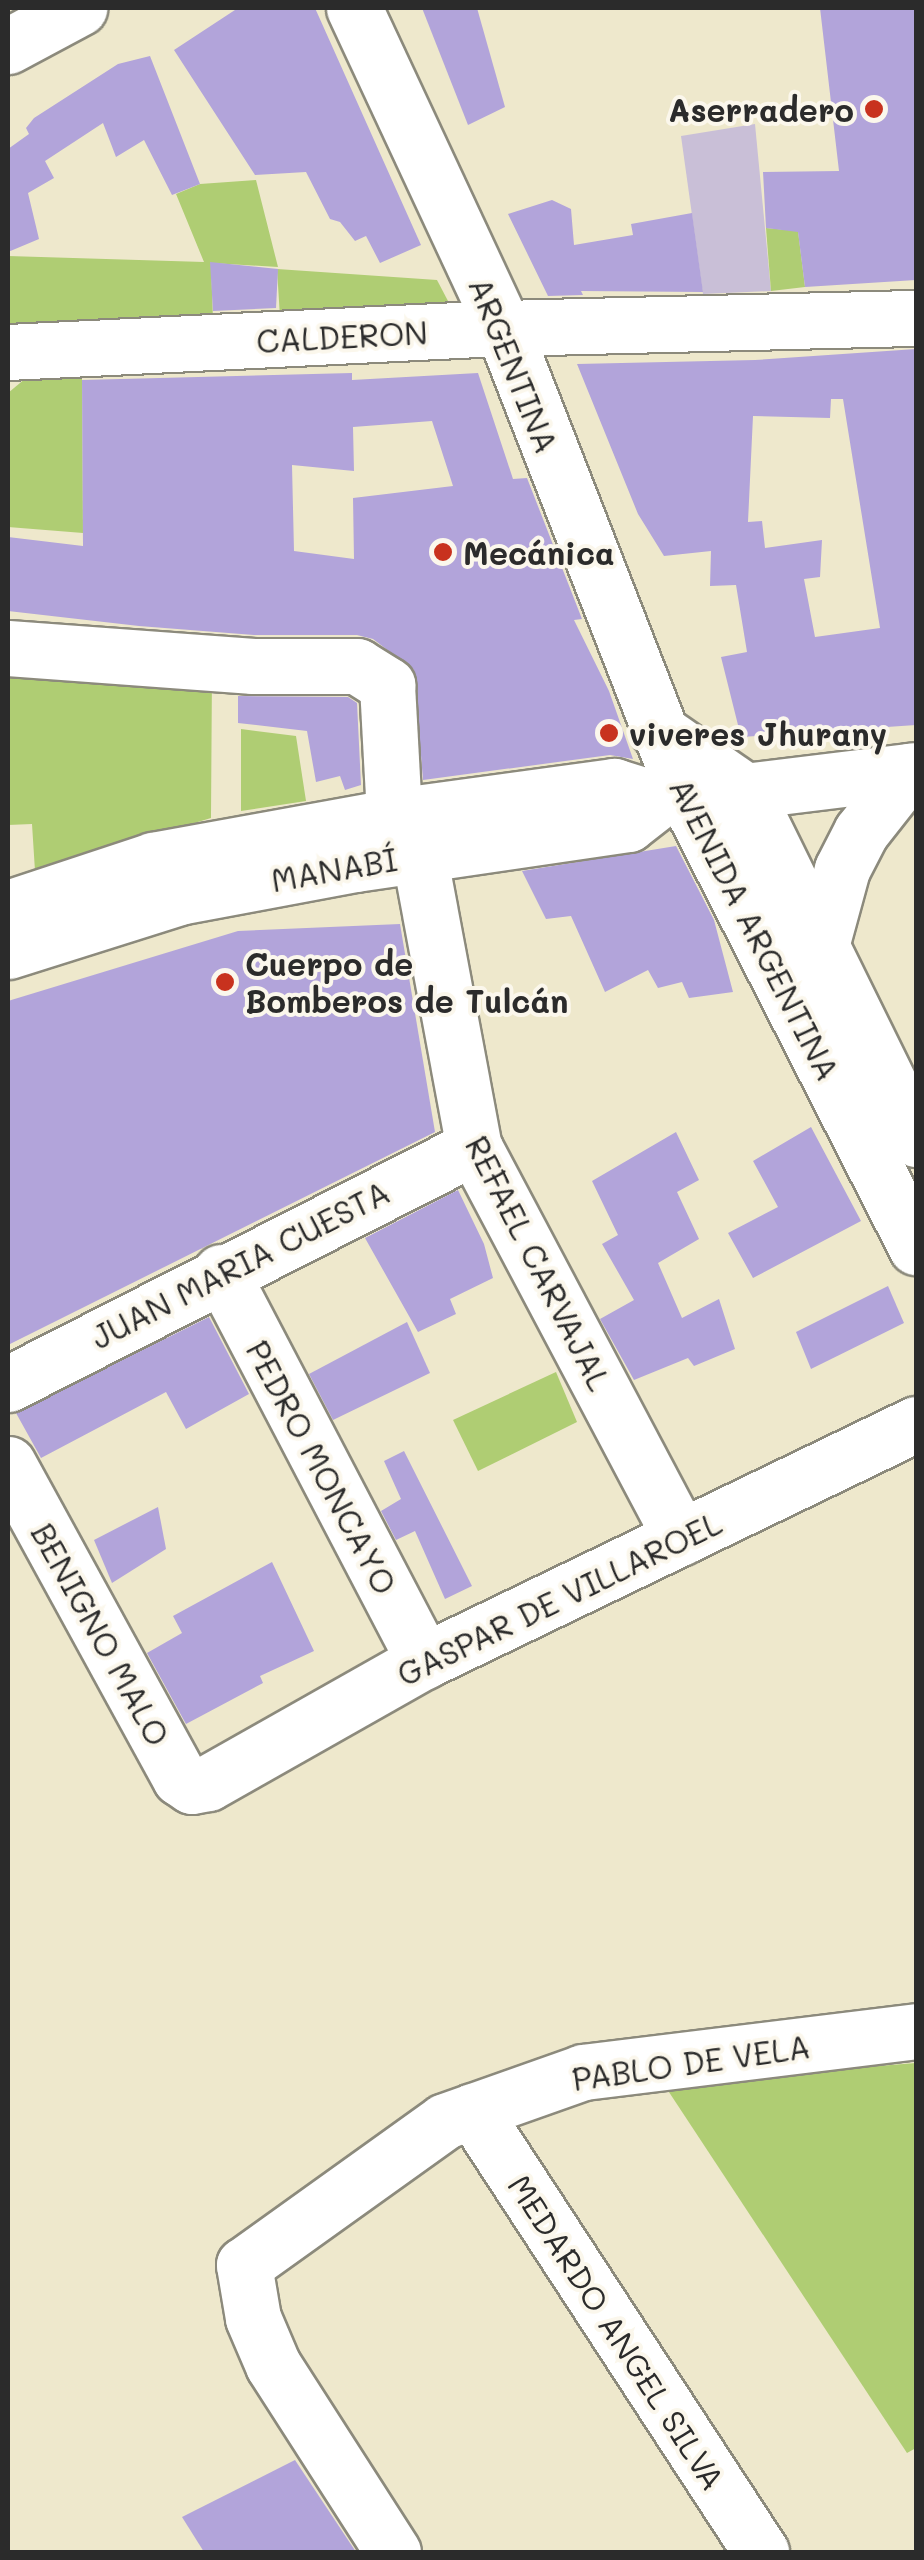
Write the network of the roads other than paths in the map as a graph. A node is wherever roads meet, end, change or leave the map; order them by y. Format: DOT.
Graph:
graph roads {
  1 [pos="19,8"];
  2 [pos="79,8"];
  3 [pos="354,8"];
  4 [pos="8,44"];
  5 [pos="916,318"];
  6 [pos="502,328"];
  7 [pos="8,352"];
  8 [pos="8,648"];
  9 [pos="657,730"];
  10 [pos="913,771"];
  11 [pos="745,791"];
  12 [pos="672,796"];
  13 [pos="406,835"];
  14 [pos="8,908"];
  15 [pos="821,946"];
  16 [pos="8,951"];
  17 [pos="916,1139"];
  18 [pos="474,1146"];
  19 [pos="916,1247"];
  20 [pos="221,1272"];
  21 [pos="8,1384"];
  22 [pos="916,1424"];
  23 [pos="8,1464"];
  24 [pos="681,1538"];
  25 [pos="424,1661"];
  26 [pos="208,1782"];
  27 [pos="916,2031"];
  28 [pos="473,2111"];
  29 [pos="393,2552"];
  30 [pos="761,2552"];
  1 -- 4 [label="street"];
  2 -- 4 [label="street"];
  3 -- 6 [label="street, ARGENTINA"];
  5 -- 6 [label="street, CALDERON"];
  6 -- 7 [label="street, CALDERON"];
  6 -- 9 [label="street, ARGENTINA"];
  8 -- 13 [label="street, REFAEL CARVAJAL"];
  9 -- 11 [label="street, AVENIDA ARGENTINA"];
  9 -- 12 [label="street, AVENIDA ARGENTINA"];
  10 -- 11 [label="street"];
  10 -- 15 [label="street"];
  11 -- 12 [label="street"];
  11 -- 15 [label="street, AVENIDA ARGENTINA"];
  12 -- 13 [label="street, MANABÍ"];
  12 -- 19 [label="street, AVENIDA ARGENTINA"];
  13 -- 14 [label="street, MANABÍ"];
  13 -- 16 [label="street, MANABÍ"];
  13 -- 18 [label="street, REFAEL CARVAJAL"];
  15 -- 17 [label="street, AVENIDA ARGENTINA"];
  18 -- 20 [label="street, JUAN MARIA CUESTA"];
  18 -- 24 [label="street, REFAEL CARVAJAL"];
  20 -- 21 [label="street, JUAN MARIA CUESTA"];
  20 -- 25 [label="street, PEDRO MONCAYO"];
  22 -- 24 [label="street, GASPAR DE VILLAROEL"];
  23 -- 26 [label="street, BENIGNO MALO"];
  24 -- 25 [label="street, GASPAR DE VILLAROEL"];
  25 -- 26 [label="street, GASPAR DE VILLAROEL"];
  27 -- 28 [label="street, PABLO DE VELA"];
  28 -- 29 [label="street, PABLO DE VELA"];
  28 -- 30 [label="street, MEDARDO ANGEL SILVA"];
}
